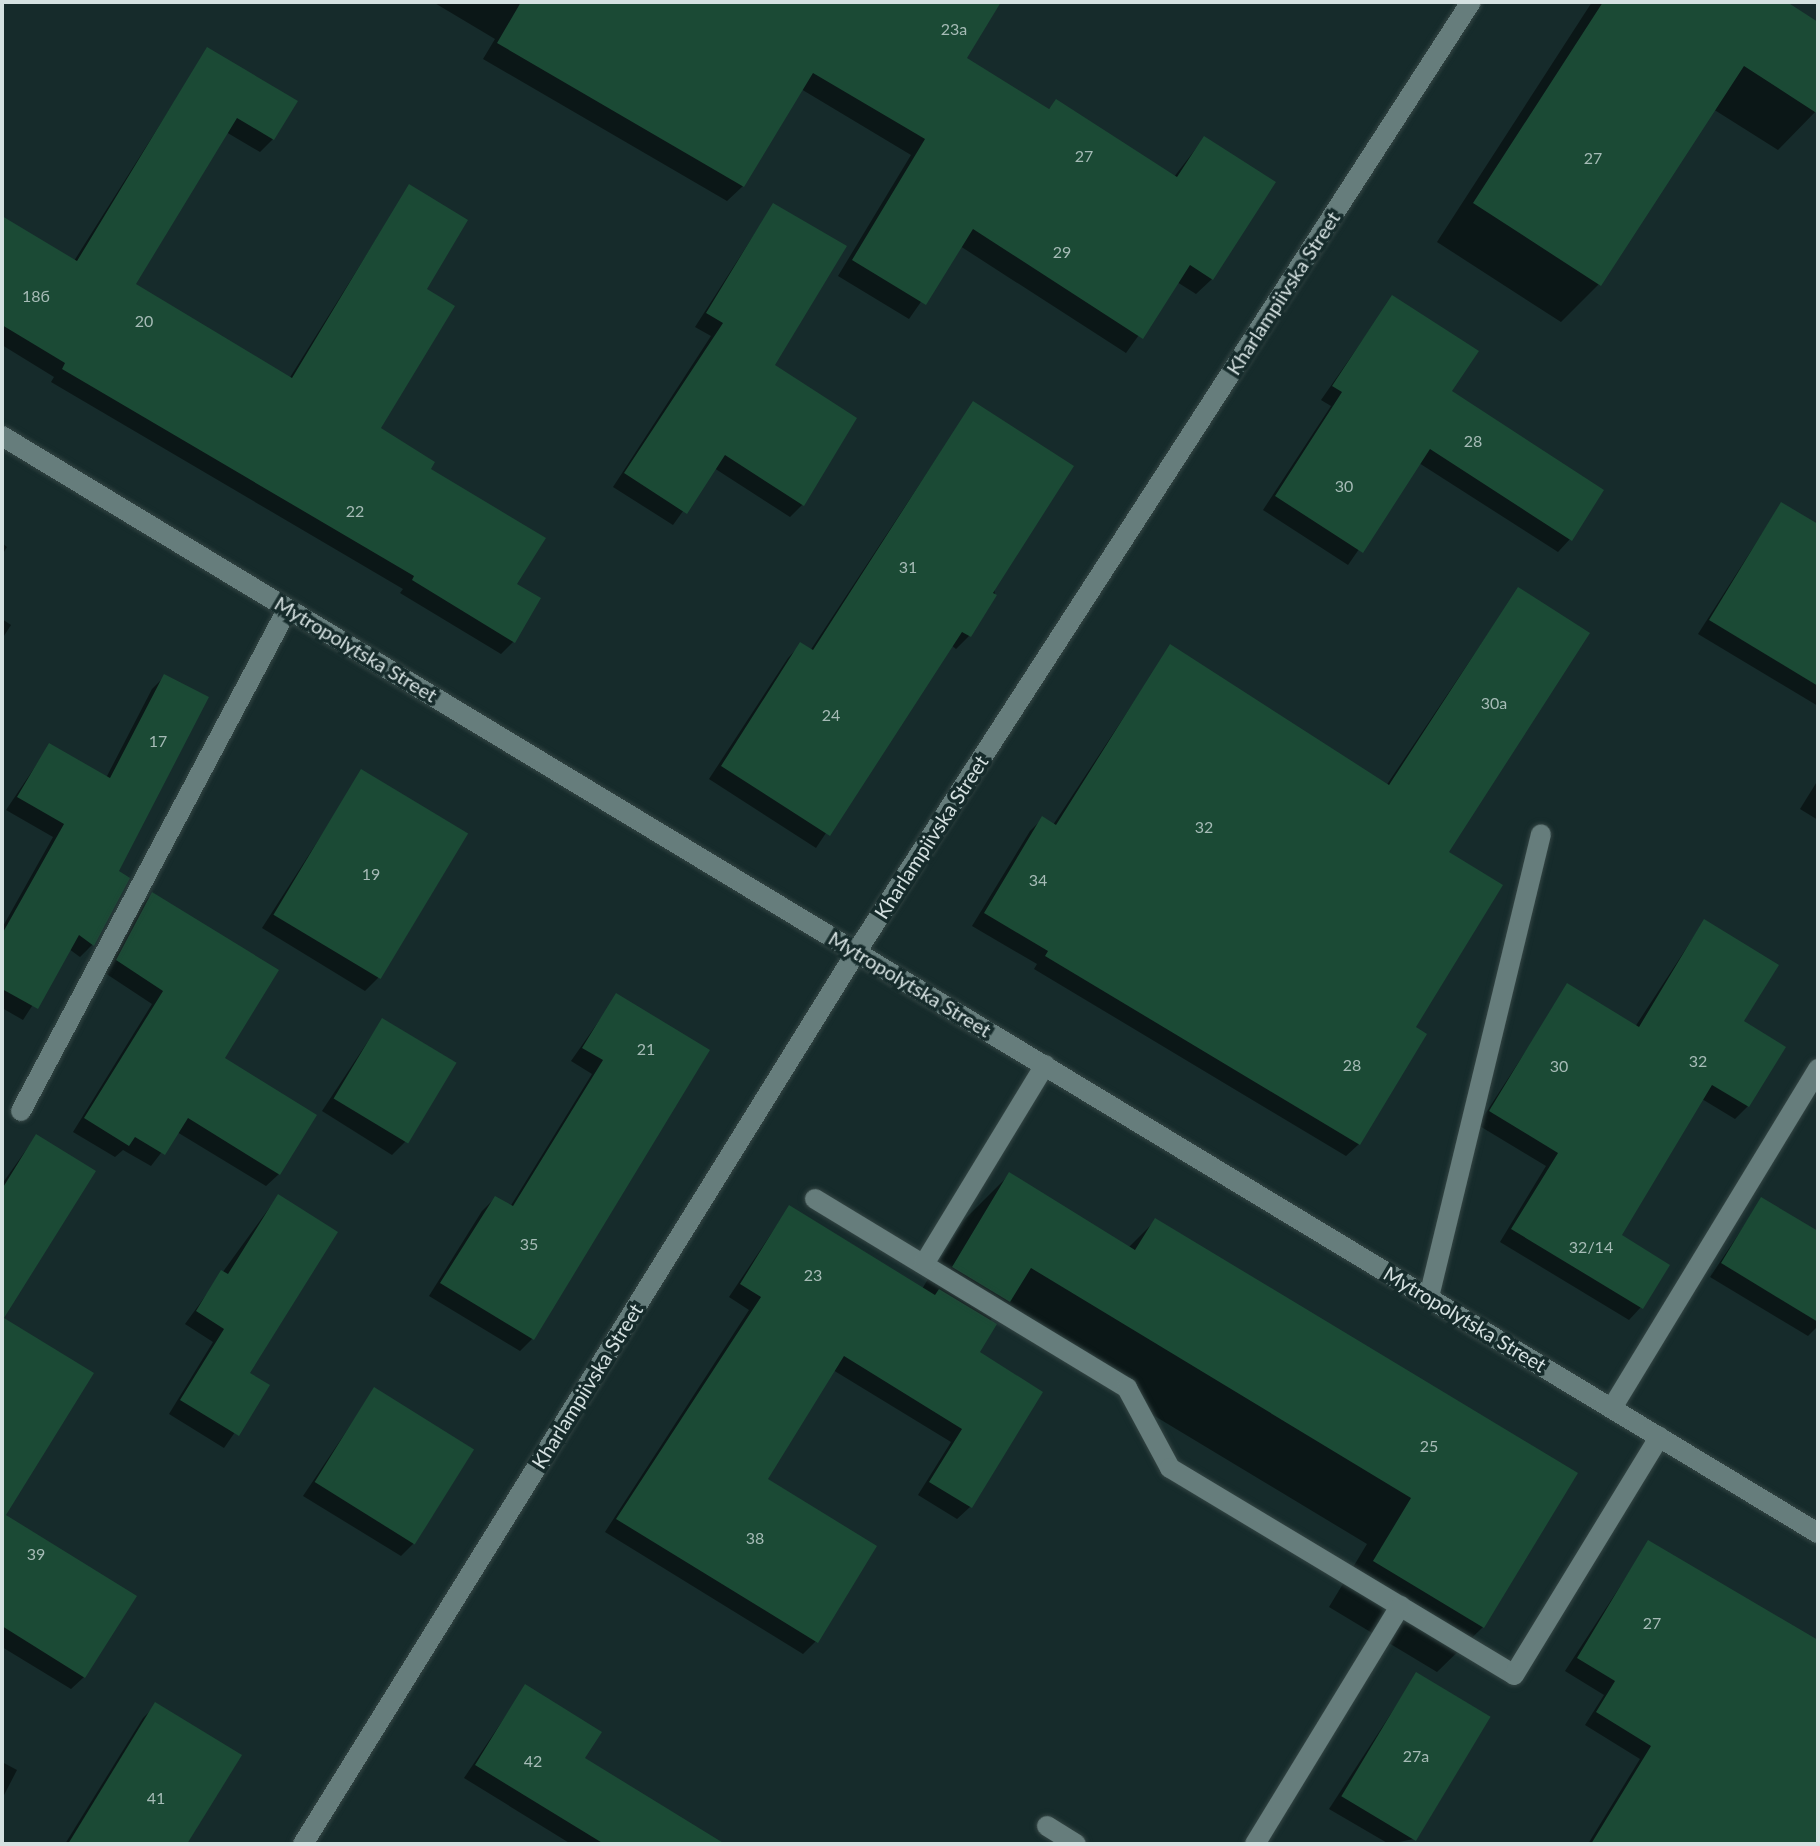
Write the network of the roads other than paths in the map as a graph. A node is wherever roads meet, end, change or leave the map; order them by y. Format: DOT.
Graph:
graph roads {
  1 [pos="1471,2"];
  2 [pos="2,436"];
  3 [pos="288,608"];
  4 [pos="1541,834"];
  5 [pos="857,951"];
  6 [pos="1045,1065"];
  7 [pos="1818,1069"];
  8 [pos="21,1111"];
  9 [pos="815,1199"];
  10 [pos="924,1264"];
  11 [pos="1429,1297"];
  12 [pos="1612,1408"];
  13 [pos="1659,1437"];
  14 [pos="1818,1533"];
  15 [pos="1400,1606"];
  16 [pos="1047,1826"];
  17 [pos="303,1844"];
  18 [pos="1076,1844"];
  19 [pos="1255,1844"];
  1 -- 5 [label="street, Kharlampiivska Street"];
  2 -- 3 [label="street, Mytropolytska Street"];
  3 -- 5 [label="street, Mytropolytska Street"];
  3 -- 8 [label="street"];
  4 -- 11 [label="street"];
  5 -- 6 [label="street, Mytropolytska Street"];
  5 -- 17 [label="street, Kharlampiivska Street"];
  6 -- 10 [label="street"];
  6 -- 11 [label="street, Mytropolytska Street"];
  7 -- 12 [label="street"];
  9 -- 10 [label="street"];
  10 -- 15 [label="street"];
  11 -- 12 [label="street, Mytropolytska Street"];
  12 -- 13 [label="street, Mytropolytska Street"];
  13 -- 14 [label="street, Mytropolytska Street"];
  13 -- 15 [label="street"];
  15 -- 19 [label="street"];
  16 -- 18 [label="street"];
}
